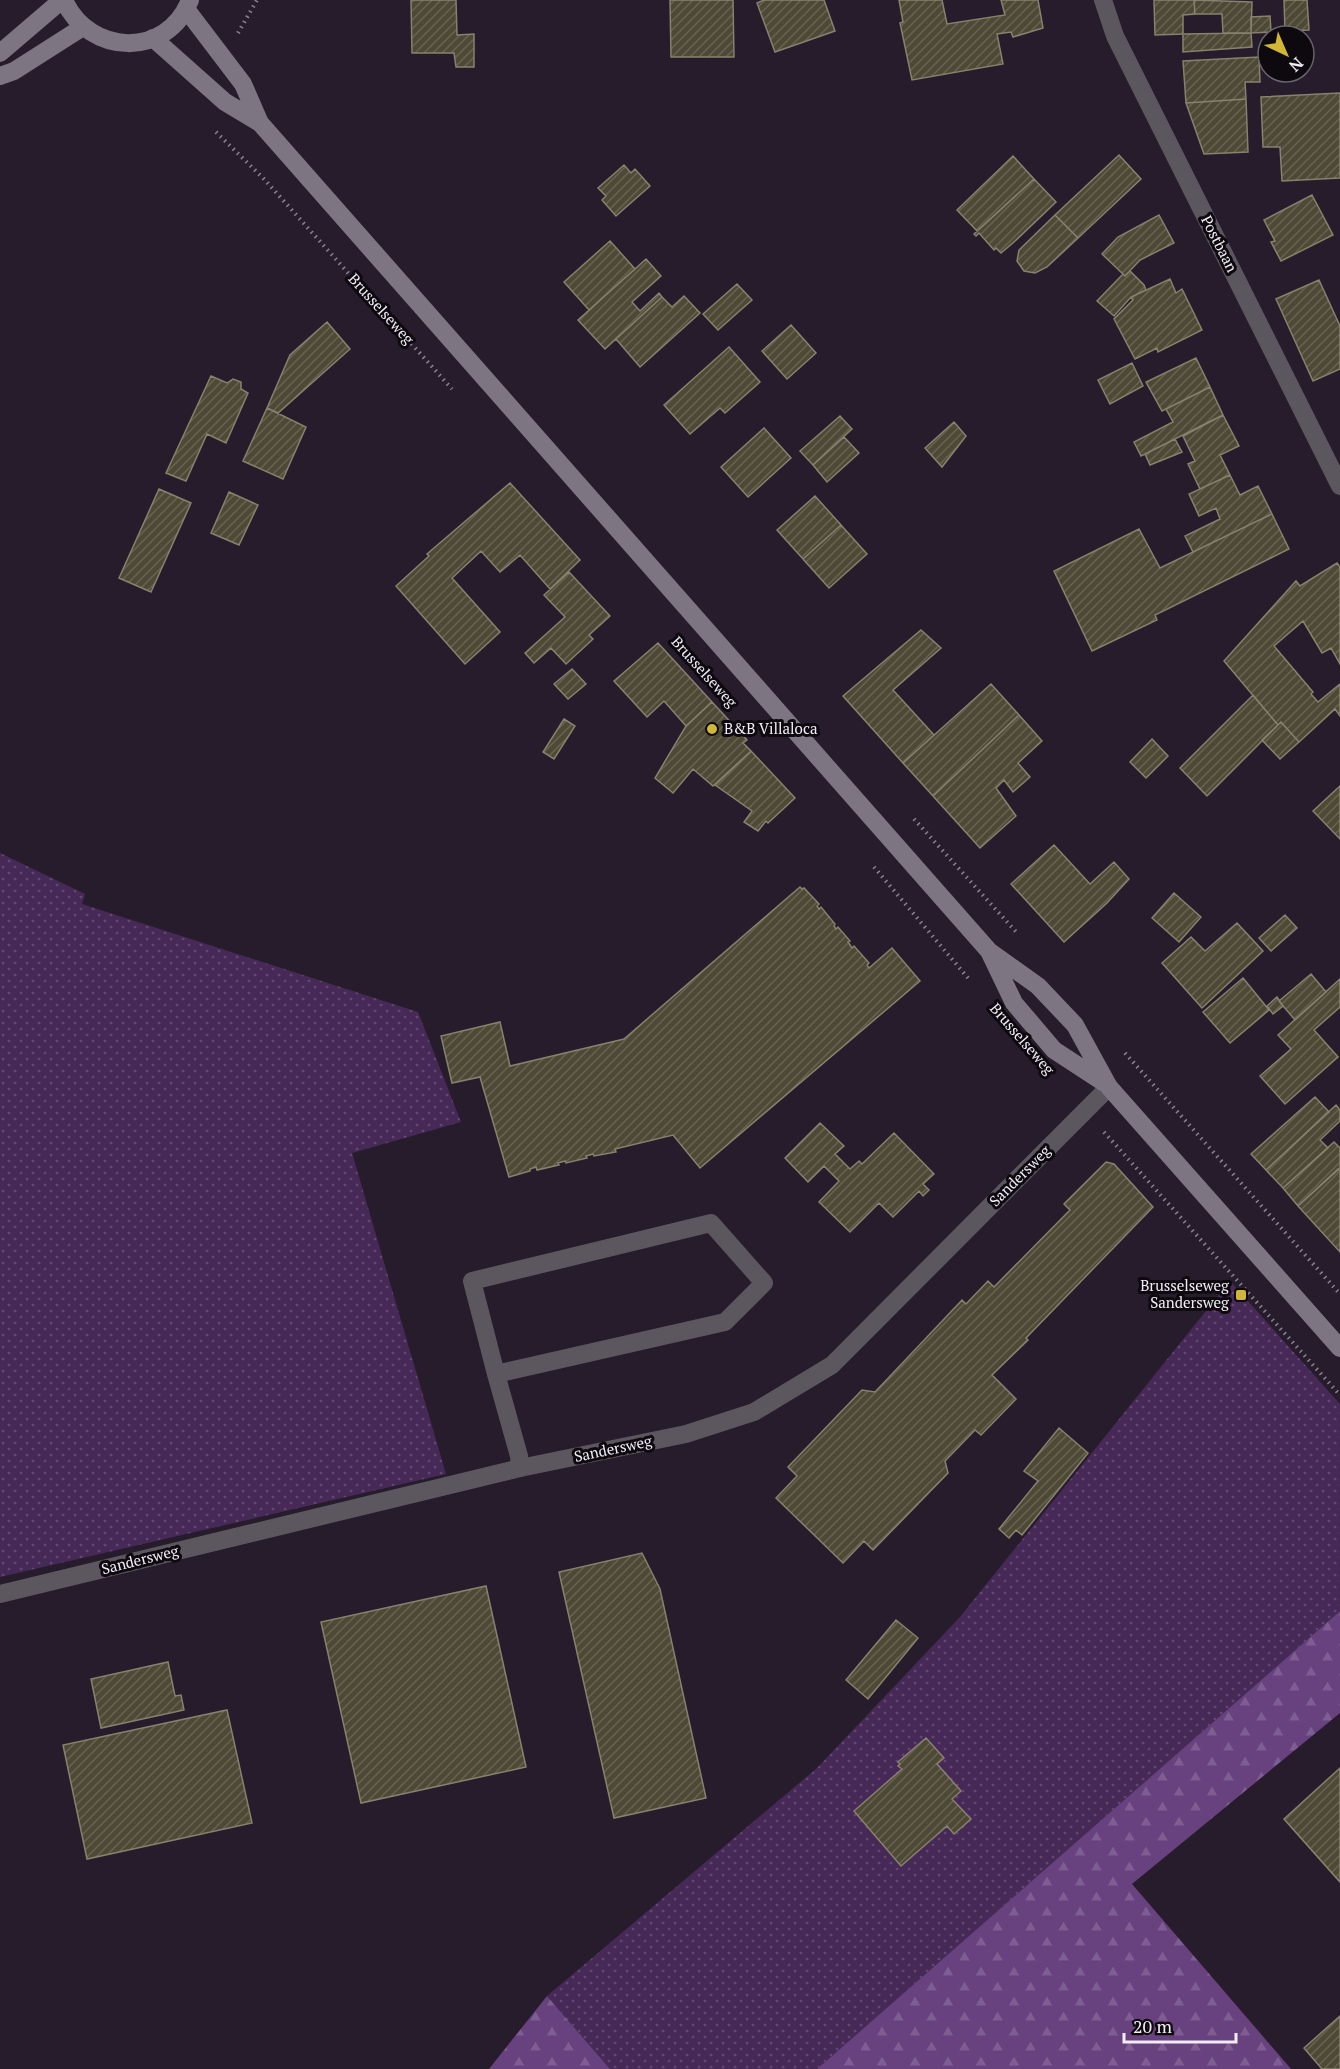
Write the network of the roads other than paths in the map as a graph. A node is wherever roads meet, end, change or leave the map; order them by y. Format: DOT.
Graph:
graph roads {
  1 [pos="63,0"];
  2 [pos="1103,0"];
  3 [pos="188,4"];
  4 [pos="83,27"];
  5 [pos="153,38"];
  6 [pos="0,53"];
  7 [pos="0,76"];
  8 [pos="260,123"];
  9 [pos="1340,486"];
  10 [pos="989,951"];
  11 [pos="1110,1087"];
  12 [pos="1340,1348"];
  13 [pos="496,1374"];
  14 [pos="520,1468"];
  15 [pos="0,1594"];
  1 -- 4 [label="street"];
  1 -- 6 [label="street"];
  2 -- 9 [label="street, Postbaan"];
  3 -- 5 [label="street"];
  3 -- 8 [label="street, Brusselseweg"];
  4 -- 5 [label="street"];
  4 -- 7 [label="street"];
  5 -- 8 [label="street, Brusselseweg"];
  8 -- 10 [label="street, Brusselseweg"];
  10 -- 11 [label="street, Brusselseweg"];
  10 -- 11 [label="street, Brusselseweg"];
  11 -- 12 [label="street, Brusselseweg"];
  11 -- 14 [label="street, Sandersweg"];
  13 -- 13 [label="street"];
  13 -- 14 [label="street"];
  14 -- 15 [label="street, Sandersweg"];
}
